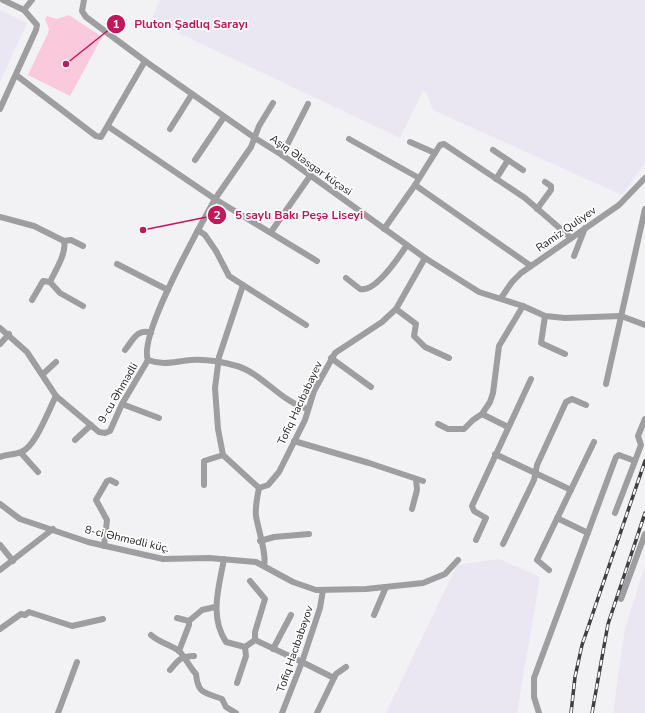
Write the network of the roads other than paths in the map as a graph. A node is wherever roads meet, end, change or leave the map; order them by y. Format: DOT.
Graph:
graph roads {
  1 [pos="3,0"];
  2 [pos="32,0"];
  3 [pos="84,0"];
  4 [pos="24,10"];
  5 [pos="145,61"];
  6 [pos="16,75"];
  7 [pos="192,94"];
  8 [pos="273,103"];
  9 [pos="308,104"];
  10 [pos="0,109"];
  11 [pos="224,117"];
  12 [pos="108,127"];
  13 [pos="170,129"];
  14 [pos="255,138"];
  15 [pos="349,139"];
  16 [pos="410,142"];
  17 [pos="493,150"];
  18 [pos="435,153"];
  19 [pos="282,155"];
  20 [pos="195,160"];
  21 [pos="508,160"];
  22 [pos="523,170"];
  23 [pos="310,176"];
  24 [pos="419,178"];
  25 [pos="496,179"];
  26 [pos="644,180"];
  27 [pos="545,182"];
  28 [pos="415,185"];
  29 [pos="215,199"];
  30 [pos="537,209"];
  31 [pos="645,209"];
  32 [pos="0,216"];
  33 [pos="384,228"];
  34 [pos="585,228"];
  35 [pos="198,230"];
  36 [pos="271,232"];
  37 [pos="571,238"];
  38 [pos="64,241"];
  39 [pos="407,245"];
  40 [pos="83,246"];
  41 [pos="574,256"];
  42 [pos="425,258"];
  43 [pos="317,261"];
  44 [pos="116,264"];
  45 [pos="531,266"];
  46 [pos="346,278"];
  47 [pos="50,282"];
  48 [pos="243,285"];
  49 [pos="168,290"];
  50 [pos="501,298"];
  51 [pos="32,300"];
  52 [pos="83,306"];
  53 [pos="523,306"];
  54 [pos="396,310"];
  55 [pos="545,316"];
  56 [pos="621,316"];
  57 [pos="306,325"];
  58 [pos="645,325"];
  59 [pos="0,328"];
  60 [pos="151,333"];
  61 [pos="9,334"];
  62 [pos="0,344"];
  63 [pos="125,350"];
  64 [pos="566,354"];
  65 [pos="331,358"];
  66 [pos="449,358"];
  67 [pos="148,360"];
  68 [pos="56,362"];
  69 [pos="217,362"];
  70 [pos="43,374"];
  71 [pos="531,380"];
  72 [pos="606,384"];
  73 [pos="371,387"];
  74 [pos="56,396"];
  75 [pos="122,404"];
  76 [pos="586,405"];
  77 [pos="308,409"];
  78 [pos="482,414"];
  79 [pos="159,418"];
  80 [pos="645,419"];
  81 [pos="438,424"];
  82 [pos="91,425"];
  83 [pos="508,427"];
  84 [pos="75,440"];
  85 [pos="294,441"];
  86 [pos="594,442"];
  87 [pos="21,453"];
  88 [pos="495,454"];
  89 [pos="222,455"];
  90 [pos="0,457"];
  91 [pos="635,461"];
  92 [pos="38,472"];
  93 [pos="535,473"];
  94 [pos="416,479"];
  95 [pos="423,481"];
  96 [pos="116,483"];
  97 [pos="204,485"];
  98 [pos="259,488"];
  99 [pos="571,490"];
  100 [pos="0,504"];
  101 [pos="412,509"];
  102 [pos="615,513"];
  103 [pos="557,518"];
  104 [pos="52,529"];
  105 [pos="588,533"];
  106 [pos="309,534"];
  107 [pos="645,534"];
  108 [pos="476,540"];
  109 [pos="260,541"];
  110 [pos="503,544"];
  111 [pos="0,545"];
  112 [pos="104,546"];
  113 [pos="224,559"];
  114 [pos="458,560"];
  115 [pos="13,561"];
  116 [pos="264,565"];
  117 [pos="0,570"];
  118 [pos="549,570"];
  119 [pos="250,581"];
  120 [pos="386,587"];
  121 [pos="323,590"];
  122 [pos="621,599"];
  123 [pos="215,607"];
  124 [pos="291,614"];
  125 [pos="374,615"];
  126 [pos="103,618"];
  127 [pos="177,618"];
  128 [pos="189,621"];
  129 [pos="0,629"];
  130 [pos="151,635"];
  131 [pos="254,640"];
  132 [pos="245,647"];
  133 [pos="273,649"];
  134 [pos="181,654"];
  135 [pos="194,656"];
  136 [pos="77,662"];
  137 [pos="302,662"];
  138 [pos="346,667"];
  139 [pos="170,670"];
  140 [pos="334,678"];
  141 [pos="237,683"];
  142 [pos="58,713"];
  143 [pos="236,713"];
  144 [pos="282,713"];
  145 [pos="317,713"];
  146 [pos="539,713"];
  1 -- 4 [label="street"];
  2 -- 4 [label="street"];
  3 -- 5 [label="street, Aşıq Ələsgər küçəsi"];
  4 -- 6 [label="street"];
  5 -- 7 [label="street, Aşıq Ələsgər küçəsi"];
  5 -- 12 [label="street"];
  6 -- 10 [label="street"];
  6 -- 12 [label="street"];
  7 -- 11 [label="street, Aşıq Ələsgər küçəsi"];
  7 -- 13 [label="street"];
  8 -- 14 [label="street"];
  9 -- 19 [label="street"];
  11 -- 14 [label="street, Aşıq Ələsgər küçəsi"];
  11 -- 20 [label="street"];
  12 -- 29 [label="street"];
  14 -- 19 [label="street, Aşıq Ələsgər küçəsi"];
  14 -- 29 [label="street"];
  15 -- 24 [label="street"];
  16 -- 18 [label="street"];
  17 -- 21 [label="street"];
  18 -- 24 [label="street"];
  18 -- 25 [label="street"];
  19 -- 23 [label="street, Aşıq Ələsgər küçəsi"];
  21 -- 22 [label="street"];
  21 -- 25 [label="street"];
  23 -- 33 [label="street, Aşıq Ələsgər küçəsi"];
  23 -- 36 [label="street"];
  24 -- 28 [label="street"];
  25 -- 30 [label="street"];
  26 -- 34 [label="street, Ramiz Quliyev"];
  27 -- 30 [label="street"];
  28 -- 33 [label="street"];
  28 -- 45 [label="street"];
  29 -- 35 [label="street"];
  29 -- 36 [label="street"];
  30 -- 37 [label="street"];
  31 -- 56 [label="street"];
  32 -- 38 [label="street"];
  33 -- 39 [label="street, Aşıq Ələsgər küçəsi"];
  34 -- 37 [label="street, Ramiz Quliyev"];
  34 -- 41 [label="street"];
  35 -- 48 [label="street"];
  35 -- 49 [label="street"];
  36 -- 43 [label="street"];
  37 -- 45 [label="street, Ramiz Quliyev"];
  38 -- 40 [label="street"];
  38 -- 47 [label="street"];
  39 -- 42 [label="street, Aşıq Ələsgər küçəsi"];
  39 -- 46 [label="street"];
  42 -- 50 [label="street, Aşıq Ələsgər küçəsi"];
  42 -- 54 [label="street, Tofiq Hacıbabayev"];
  44 -- 49 [label="street"];
  45 -- 50 [label="street, Ramiz Quliyev"];
  47 -- 51 [label="street"];
  47 -- 52 [label="street"];
  48 -- 57 [label="street"];
  48 -- 69 [label="street"];
  49 -- 60 [label="street"];
  50 -- 53 [label="street, Aşıq Ələsgər küçəsi"];
  53 -- 55 [label="street, Aşıq Ələsgər küçəsi"];
  53 -- 78 [label="street"];
  54 -- 65 [label="street, Tofiq Hacıbabayev"];
  54 -- 66 [label="street"];
  55 -- 56 [label="street, Aşıq Ələsgər küçəsi"];
  55 -- 64 [label="street"];
  56 -- 58 [label="street, Aşıq Ələsgər küçəsi"];
  56 -- 72 [label="street"];
  59 -- 61 [label="street, 9-cu Əhmədli"];
  60 -- 63 [label="street"];
  60 -- 67 [label="street"];
  61 -- 62 [label="street"];
  61 -- 70 [label="street, 9-cu Əhmədli"];
  65 -- 73 [label="street"];
  65 -- 77 [label="street, Tofiq Hacıbabayev"];
  67 -- 69 [label="street, 9-cu Əhmədli"];
  67 -- 75 [label="street, 9-cu Əhmədli"];
  68 -- 70 [label="street"];
  69 -- 77 [label="street, 9-cu Əhmədli"];
  69 -- 89 [label="street"];
  70 -- 74 [label="street, 9-cu Əhmədli"];
  71 -- 83 [label="street"];
  74 -- 82 [label="street, 9-cu Əhmədli"];
  74 -- 87 [label="street"];
  75 -- 79 [label="street"];
  75 -- 82 [label="street, 9-cu Əhmədli"];
  76 -- 93 [label="street"];
  77 -- 85 [label="street, Tofiq Hacıbabayev"];
  78 -- 81 [label="street"];
  78 -- 83 [label="street"];
  80 -- 91 [label="street"];
  82 -- 84 [label="street"];
  83 -- 88 [label="street"];
  85 -- 94 [label="street"];
  85 -- 98 [label="street, Tofiq Hacıbabayev"];
  86 -- 99 [label="street"];
  87 -- 90 [label="street"];
  87 -- 92 [label="street"];
  88 -- 93 [label="street"];
  88 -- 108 [label="street"];
  89 -- 97 [label="street"];
  89 -- 98 [label="street"];
  91 -- 102 [label="street"];
  91 -- 105 [label="street"];
  93 -- 99 [label="street"];
  93 -- 110 [label="street"];
  94 -- 95 [label="street"];
  94 -- 101 [label="street"];
  96 -- 112 [label="street"];
  98 -- 109 [label="street"];
  99 -- 103 [label="street"];
  100 -- 104 [label="street, 8-ci Əhmədli küç."];
  103 -- 105 [label="street"];
  103 -- 118 [label="street"];
  104 -- 112 [label="street, 8-ci Əhmədli küç."];
  104 -- 115 [label="street"];
  105 -- 146 [label="street"];
  106 -- 109 [label="street"];
  107 -- 122 [label="street"];
  109 -- 116 [label="street"];
  111 -- 115 [label="street"];
  112 -- 113 [label="street, 8-ci Əhmədli küç."];
  113 -- 116 [label="street, 8-ci Əhmədli küç."];
  113 -- 123 [label="street"];
  114 -- 120 [label="street, 8-ci Əhmədli küç."];
  115 -- 117 [label="street"];
  116 -- 121 [label="street, 8-ci Əhmədli küç."];
  119 -- 131 [label="street"];
  120 -- 121 [label="street, 8-ci Əhmədli küç."];
  120 -- 125 [label="street"];
  121 -- 137 [label="street, Tofiq Hacıbabəyov"];
  123 -- 128 [label="street"];
  123 -- 132 [label="street"];
  124 -- 133 [label="street"];
  126 -- 129 [label="street"];
  127 -- 128 [label="street"];
  128 -- 134 [label="street"];
  130 -- 134 [label="street"];
  131 -- 132 [label="street"];
  131 -- 133 [label="street"];
  132 -- 141 [label="street"];
  133 -- 137 [label="street"];
  134 -- 135 [label="street"];
  134 -- 139 [label="street"];
  134 -- 143 [label="street"];
  136 -- 142 [label="street"];
  137 -- 140 [label="street"];
  137 -- 144 [label="street, Tofiq Hacıbabəyov"];
  138 -- 140 [label="street"];
  140 -- 145 [label="street"];
}
